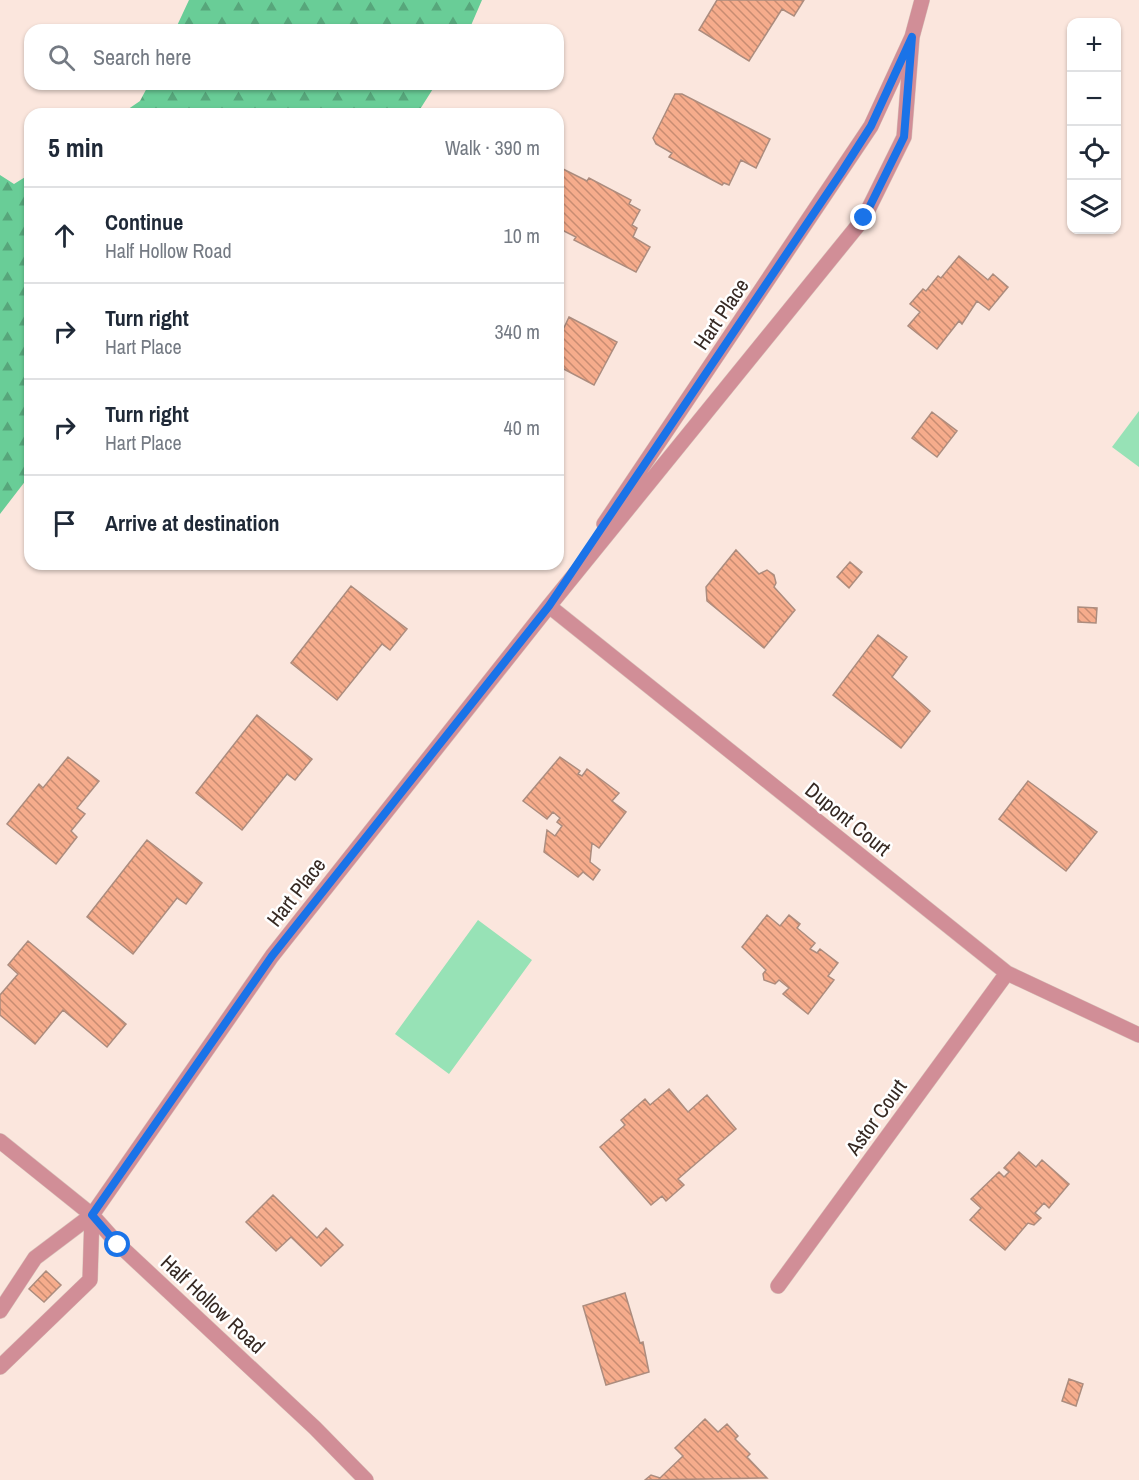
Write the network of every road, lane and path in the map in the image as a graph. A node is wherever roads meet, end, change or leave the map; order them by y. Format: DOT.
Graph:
graph roads {
  1 [pos="922,0"];
  2 [pos="912,37"];
  3 [pos="549,606"];
  4 [pos="1007,973"];
  5 [pos="1139,1035"];
  6 [pos="0,1141"];
  7 [pos="92,1215"];
  8 [pos="778,1286"];
  9 [pos="0,1311"];
  10 [pos="0,1367"];
  11 [pos="366,1480"];
  1 -- 2 [label="street, Hart Place"];
  2 -- 3 [label="street, Hart Place"];
  2 -- 3 [label="street, Hart Place"];
  3 -- 4 [label="street, Dupont Court"];
  3 -- 7 [label="street, Hart Place"];
  4 -- 5 [label="street, Dupont Court"];
  4 -- 8 [label="street, Astor Court"];
  6 -- 7 [label="street, Half Hollow Road"];
  7 -- 9 [label="street"];
  7 -- 10 [label="street"];
  7 -- 11 [label="street, Half Hollow Road"];
}
